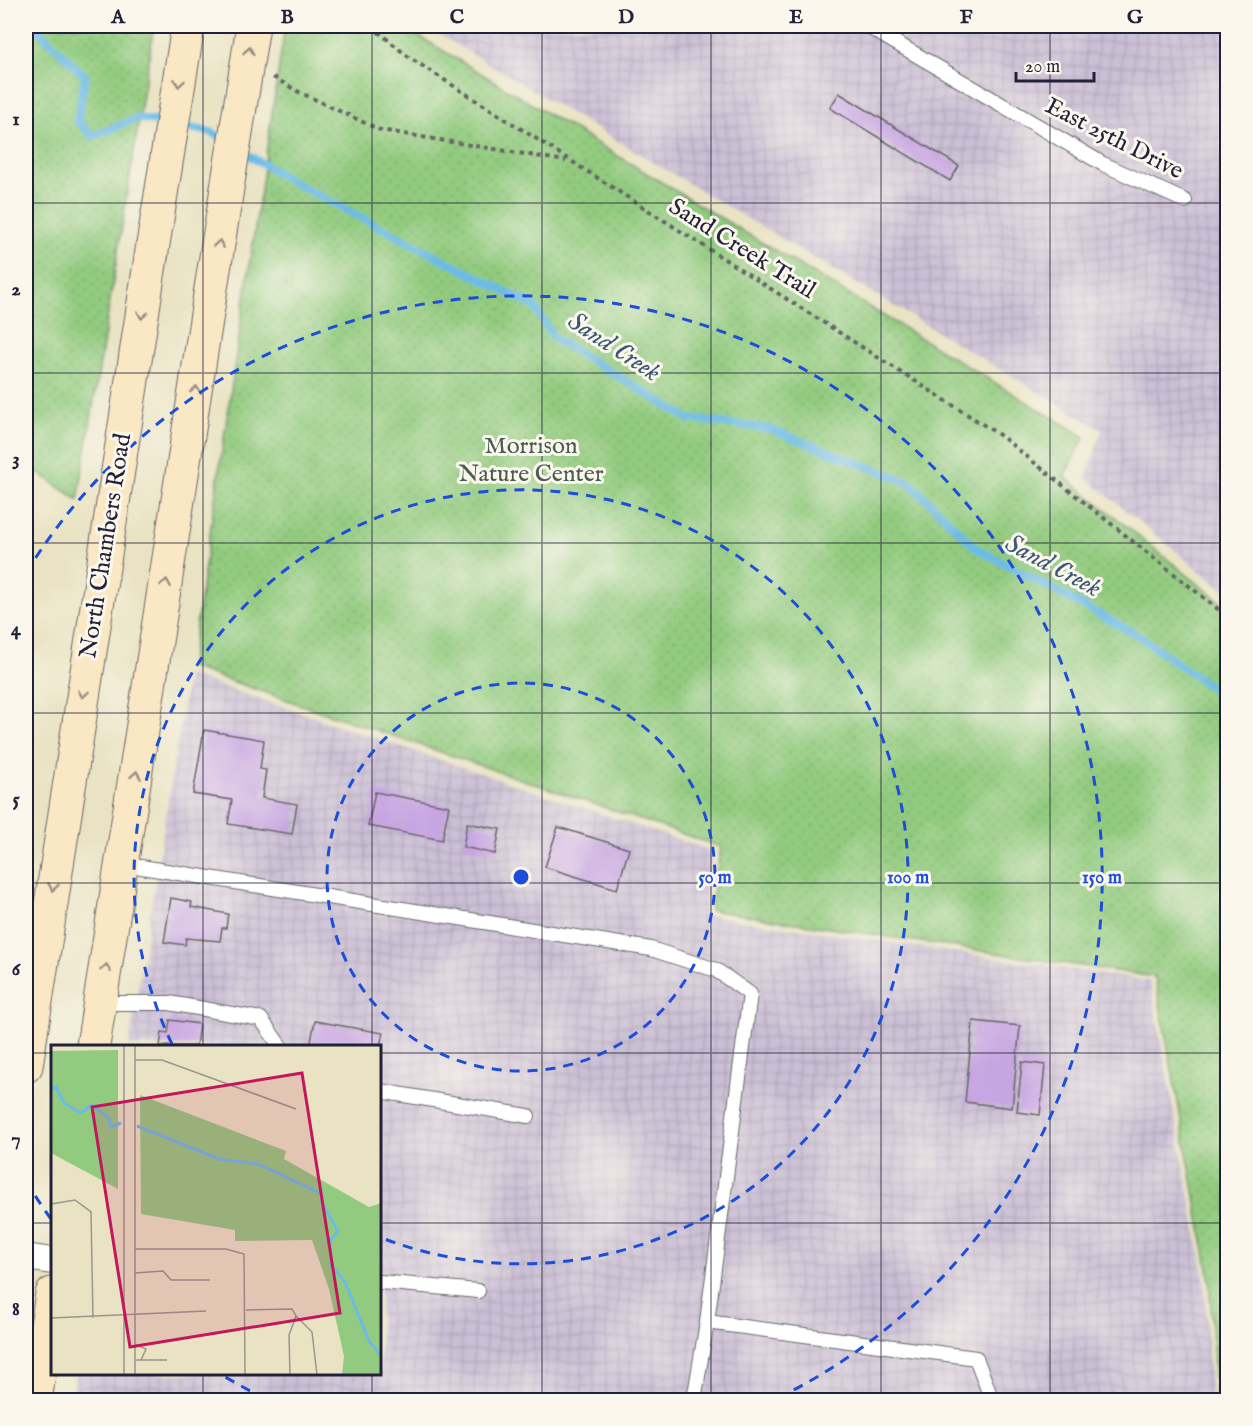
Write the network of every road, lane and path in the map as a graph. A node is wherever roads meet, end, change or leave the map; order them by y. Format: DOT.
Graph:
graph roads {
  1 [pos="188,26"];
  2 [pos="254,26"];
  3 [pos="371,26"];
  4 [pos="867,26"];
  5 [pos="270,75"];
  6 [pos="570,162"];
  7 [pos="1185,201"];
  8 [pos="1227,617"];
  9 [pos="123,864"];
  10 [pos="100,1003"];
  11 [pos="93,1045"];
  12 [pos="279,1045"];
  13 [pos="26,1066"];
  14 [pos="381,1091"];
  15 [pos="528,1116"];
  16 [pos="26,1257"];
  17 [pos="51,1261"];
  18 [pos="381,1282"];
  19 [pos="478,1291"];
  20 [pos="51,1300"];
  21 [pos="707,1322"];
  22 [pos="35,1401"];
  23 [pos="693,1401"];
  24 [pos="992,1401"];
  1 -- 13 [label="main road, North Chambers Road, one-way, bridge"];
  9 -- 2 [label="main road, one-way, bridge"];
  3 -- 6 [label="path"];
  4 -- 7 [label="lane, East 25th Drive"];
  5 -- 6 [label="path, Sand Creek Trail"];
  6 -- 8 [label="path, Sand Creek Trail"];
  10 -- 9 [label="main road, one-way"];
  9 -- 21 [label="lane"];
  10 -- 11 [label="main road"];
  10 -- 12 [label="lane"];
  14 -- 15 [label="lane"];
  16 -- 17 [label="street"];
  18 -- 19 [label="lane"];
  20 -- 22 [label="main road"];
  21 -- 23 [label="lane"];
  21 -- 24 [label="lane"];
}
